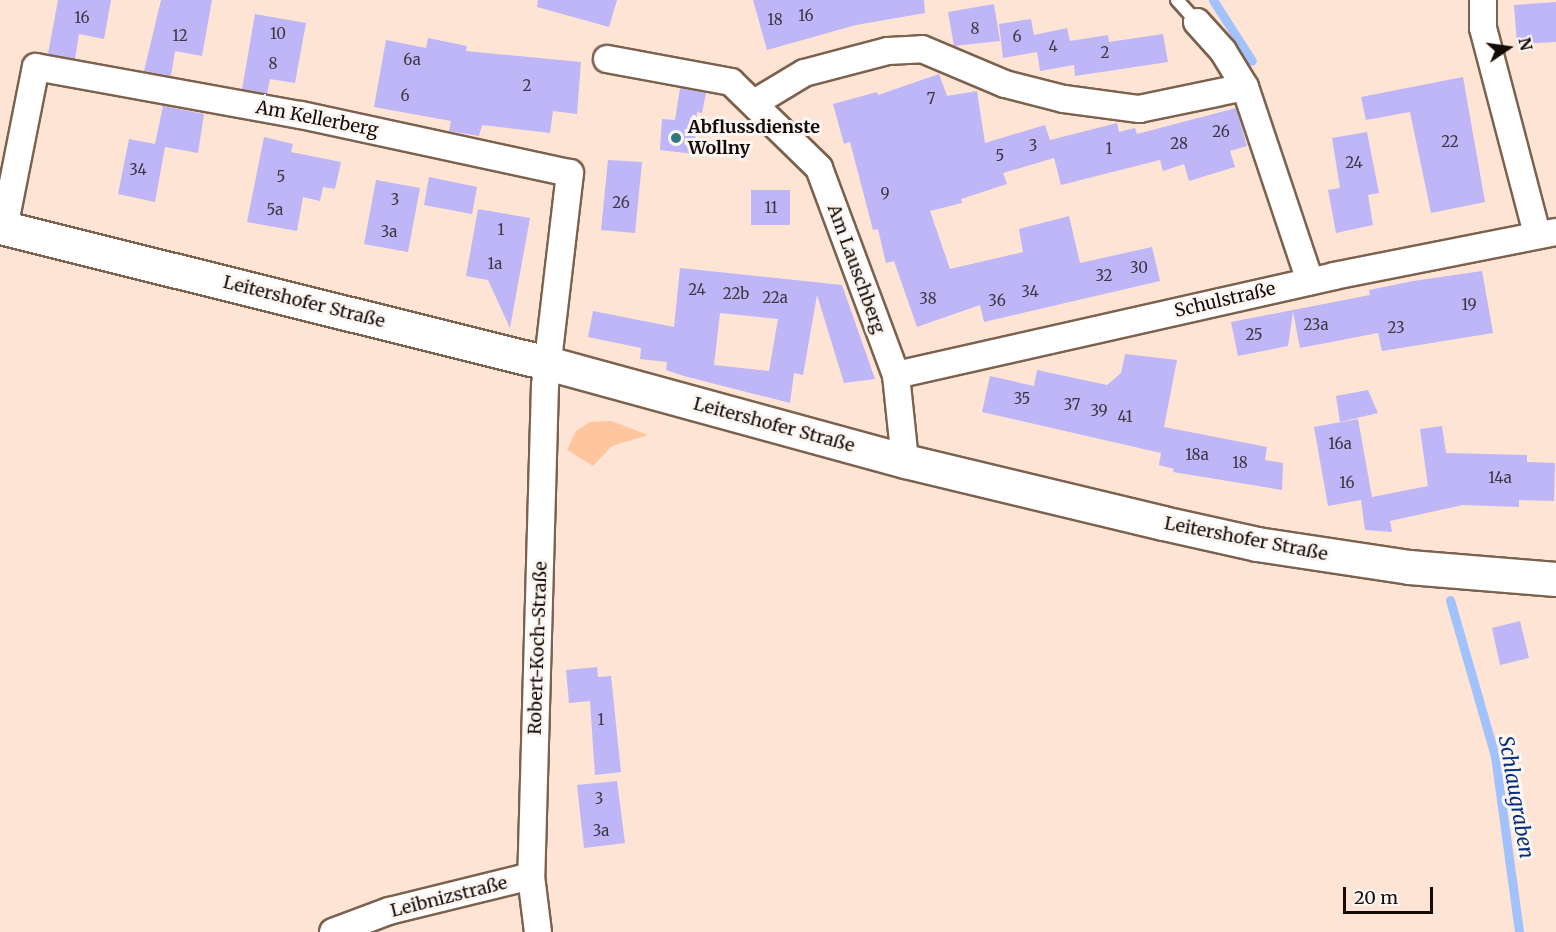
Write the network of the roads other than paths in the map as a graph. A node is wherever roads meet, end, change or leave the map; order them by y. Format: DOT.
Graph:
graph roads {
  1 [pos="1177,0"];
  2 [pos="1483,0"];
  3 [pos="1197,22"];
  4 [pos="607,59"];
  5 [pos="1245,87"];
  6 [pos="756,102"];
  7 [pos="2,227"];
  8 [pos="1546,233"];
  9 [pos="1310,281"];
  10 [pos="547,363"];
  11 [pos="896,375"];
  12 [pos="905,461"];
  13 [pos="1556,579"];
  14 [pos="531,876"];
  15 [pos="333,932"];
  16 [pos="538,932"];
  1 -- 3 [label="lane"];
  2 -- 8 [label="street"];
  3 -- 5 [label="street"];
  4 -- 6 [label="street, Am Lauschberg"];
  5 -- 6 [label="street"];
  5 -- 9 [label="street"];
  6 -- 11 [label="street, Am Lauschberg"];
  7 -- 10 [label="street, Leitershofer Straße"];
  7 -- 10 [label="street, Am Kellerberg"];
  8 -- 9 [label="street, Schulstraße"];
  9 -- 11 [label="street, Schulstraße"];
  10 -- 12 [label="street, Leitershofer Straße"];
  10 -- 14 [label="street, Robert-Koch-Straße"];
  11 -- 12 [label="street, Am Lauschberg"];
  12 -- 13 [label="street, Leitershofer Straße"];
  14 -- 15 [label="street, Leibnizstraße"];
  14 -- 16 [label="street, Robert-Koch-Straße"];
}
